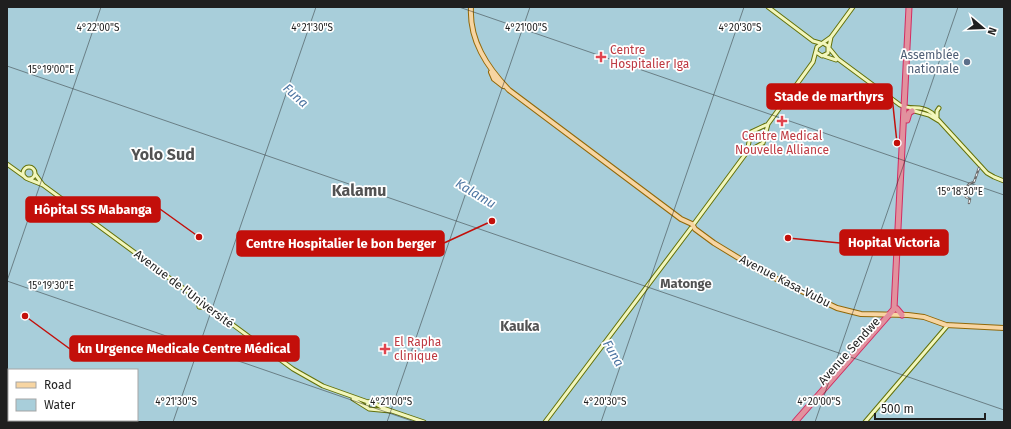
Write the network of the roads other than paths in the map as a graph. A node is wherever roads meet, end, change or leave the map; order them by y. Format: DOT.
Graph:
graph roads {
  1 [pos="471,7"];
  2 [pos="768,7"];
  3 [pos="853,7"];
  4 [pos="909,7"];
  5 [pos="912,7"];
  6 [pos="831,37"];
  7 [pos="812,41"];
  8 [pos="822,43"];
  9 [pos="829,48"];
  10 [pos="816,51"];
  11 [pos="824,56"];
  12 [pos="837,60"];
  13 [pos="813,62"];
  14 [pos="488,66"];
  15 [pos="490,78"];
  16 [pos="500,84"];
  17 [pos="509,90"];
  18 [pos="920,107"];
  19 [pos="939,108"];
  20 [pos="907,109"];
  21 [pos="920,112"];
  22 [pos="937,117"];
  23 [pos="768,124"];
  24 [pos="942,124"];
  25 [pos="757,130"];
  26 [pos="764,135"];
  27 [pos="750,142"];
  28 [pos="757,146"];
  29 [pos="747,152"];
  30 [pos="7,164"];
  31 [pos="19,172"];
  32 [pos="23,172"];
  33 [pos="35,174"];
  34 [pos="25,176"];
  35 [pos="28,179"];
  36 [pos="1004,182"];
  37 [pos="43,185"];
  38 [pos="691,226"];
  39 [pos="198,299"];
  40 [pos="209,308"];
  41 [pos="894,313"];
  42 [pos="879,315"];
  43 [pos="906,316"];
  44 [pos="883,323"];
  45 [pos="948,325"];
  46 [pos="1004,328"];
  47 [pos="841,373"];
  48 [pos="350,396"];
  49 [pos="368,402"];
  50 [pos="374,404"];
  51 [pos="367,407"];
  52 [pos="372,409"];
  53 [pos="396,412"];
  54 [pos="424,422"];
  55 [pos="545,422"];
  56 [pos="795,422"];
  57 [pos="799,422"];
  58 [pos="865,422"];
  1 -- 14 [label="main road, Avenue Kasa-Vubu"];
  2 -- 7 [label="main road"];
  3 -- 6 [label="main road"];
  4 -- 20 [label="highway"];
  5 -- 20 [label="highway"];
  6 -- 8 [label="main road"];
  6 -- 9 [label="main road"];
  7 -- 8 [label="main road"];
  7 -- 10 [label="main road"];
  8 -- 9 [label="main road"];
  8 -- 10 [label="main road"];
  9 -- 11 [label="main road"];
  9 -- 12 [label="main road"];
  10 -- 11 [label="main road"];
  10 -- 13 [label="main road"];
  11 -- 12 [label="main road"];
  11 -- 13 [label="main road"];
  12 -- 20 [label="main road"];
  13 -- 23 [label="main road"];
  14 -- 16 [label="main road"];
  14 -- 17 [label="main road, Avenue Kasa-Vubu"];
  15 -- 16 [label="main road"];
  16 -- 17 [label="main road"];
  17 -- 38 [label="main road, Avenue Kasa-Vubu"];
  18 -- 20 [label="main road"];
  18 -- 21 [label="main road"];
  18 -- 22 [label="main road"];
  19 -- 22 [label="main road"];
  20 -- 21 [label="main road"];
  20 -- 41 [label="highway"];
  20 -- 41 [label="highway"];
  21 -- 24 [label="main road"];
  22 -- 24 [label="main road"];
  23 -- 25 [label="main road"];
  23 -- 26 [label="main road"];
  24 -- 36 [label="main road"];
  25 -- 26 [label="main road"];
  25 -- 27 [label="main road"];
  26 -- 28 [label="main road"];
  27 -- 28 [label="main road"];
  27 -- 29 [label="main road"];
  28 -- 29 [label="main road"];
  29 -- 38 [label="main road"];
  30 -- 31 [label="main road"];
  31 -- 32 [label="main road"];
  31 -- 34 [label="main road"];
  32 -- 33 [label="main road"];
  32 -- 34 [label="main road"];
  33 -- 35 [label="main road"];
  33 -- 37 [label="main road"];
  34 -- 35 [label="main road"];
  35 -- 37 [label="main road"];
  37 -- 39 [label="main road, Avenue de l’Université"];
  38 -- 42 [label="main road, Avenue Kasa-Vubu"];
  38 -- 55 [label="main road"];
  39 -- 40 [label="main road, Avenue de l’Université"];
  39 -- 40 [label="main road"];
  40 -- 48 [label="main road, Avenue de l’Université"];
  41 -- 42 [label="main road, Avenue Kasa-Vubu"];
  41 -- 43 [label="highway"];
  41 -- 44 [label="highway, Avenue Sendwe"];
  41 -- 47 [label="highway, Avenue Sendwe"];
  42 -- 44 [label="highway"];
  43 -- 45 [label="main road"];
  44 -- 47 [label="highway, Avenue Sendwe"];
  45 -- 46 [label="main road"];
  45 -- 58 [label="main road"];
  47 -- 56 [label="highway, Avenue Sendwe"];
  47 -- 57 [label="highway, Avenue Sendwe"];
  48 -- 49 [label="main road, Avenue de l’Université"];
  48 -- 51 [label="main road, Avenue de l’Université"];
  49 -- 50 [label="main road, Avenue de l’Université"];
  49 -- 51 [label="main road"];
  50 -- 52 [label="main road"];
  50 -- 53 [label="main road"];
  51 -- 52 [label="main road, Avenue de l’Université"];
  52 -- 53 [label="main road"];
  53 -- 54 [label="main road"];
}
